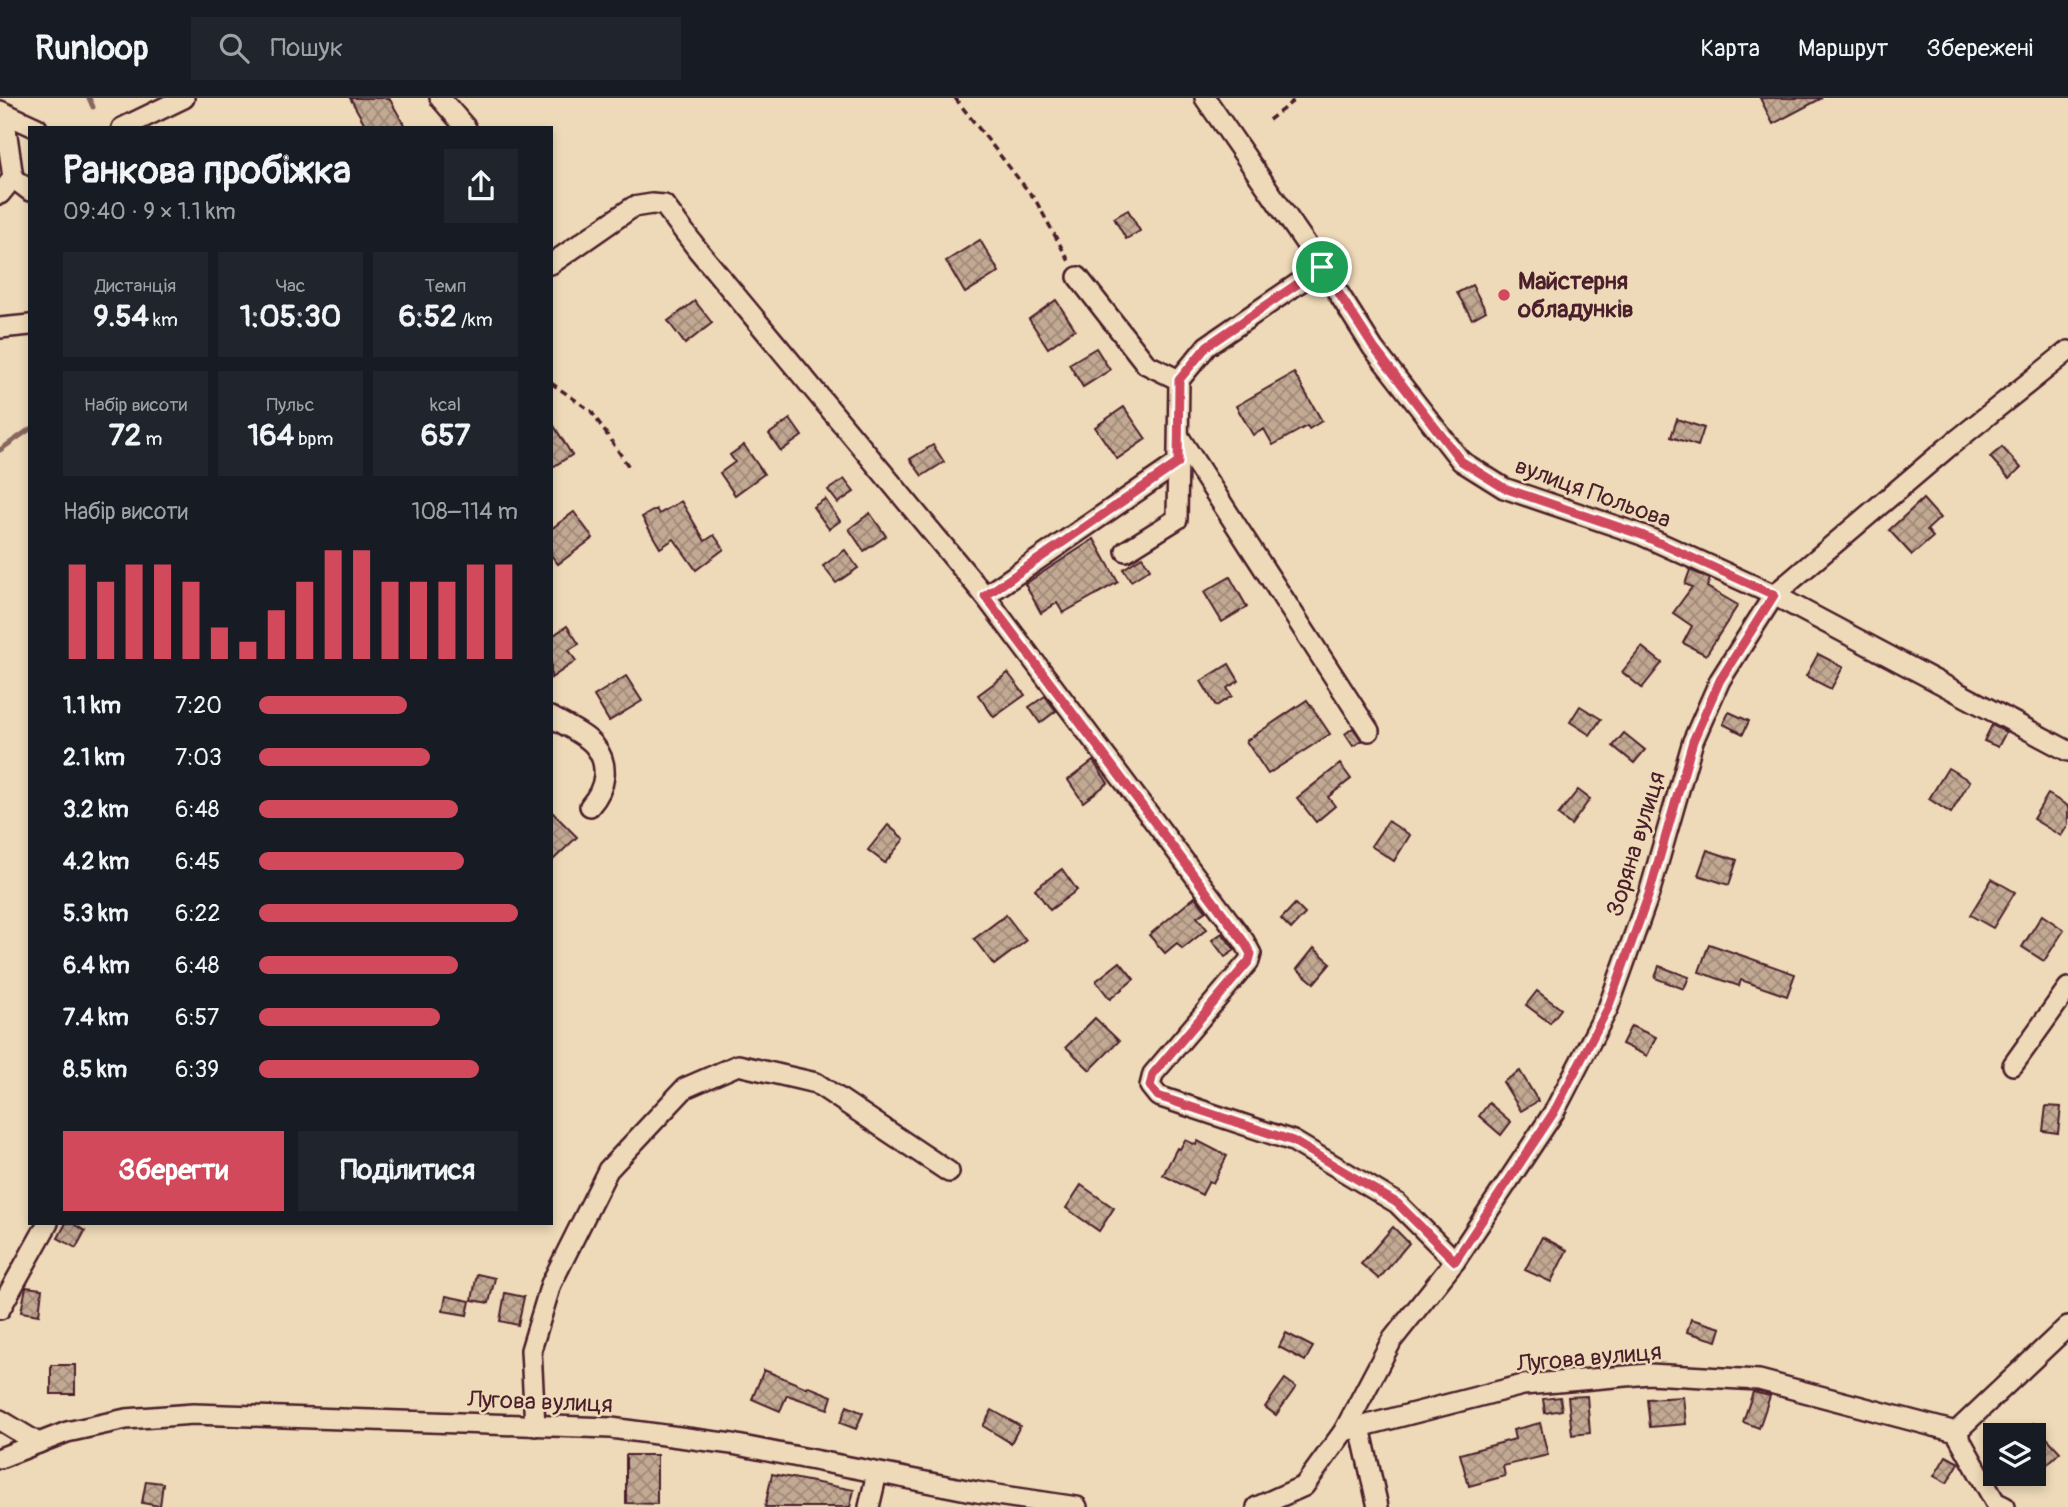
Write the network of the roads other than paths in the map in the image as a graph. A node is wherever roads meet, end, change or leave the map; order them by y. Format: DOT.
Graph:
graph roads {
  1 [pos="184,98"];
  2 [pos="440,98"];
  3 [pos="1205,98"];
  4 [pos="2,113"];
  5 [pos="32,126"];
  6 [pos="126,126"];
  7 [pos="464,126"];
  8 [pos="13,178"];
  9 [pos="28,189"];
  10 [pos="0,194"];
  11 [pos="553,263"];
  12 [pos="1322,267"];
  13 [pos="1078,277"];
  14 [pos="28,325"];
  15 [pos="0,328"];
  16 [pos="2068,351"];
  17 [pos="1179,380"];
  18 [pos="1178,437"];
  19 [pos="1178,463"];
  20 [pos="1126,551"];
  21 [pos="1774,595"];
  22 [pos="985,596"];
  23 [pos="553,718"];
  24 [pos="1369,731"];
  25 [pos="2068,751"];
  26 [pos="590,806"];
  27 [pos="2068,988"];
  28 [pos="2013,1065"];
  29 [pos="949,1172"];
  30 [pos="47,1225"];
  31 [pos="1455,1261"];
  32 [pos="0,1309"];
  33 [pos="2068,1326"];
  34 [pos="0,1420"];
  35 [pos="535,1426"];
  36 [pos="1352,1429"];
  37 [pos="1956,1432"];
  38 [pos="38,1443"];
  39 [pos="0,1458"];
  40 [pos="877,1473"];
  41 [pos="869,1507"];
  42 [pos="1077,1507"];
  43 [pos="1257,1507"];
  44 [pos="1378,1507"];
  45 [pos="2005,1507"];
  1 -- 6 [label="street"];
  2 -- 7 [label="street"];
  3 -- 12 [label="street, вулиця Польова"];
  4 -- 5 [label="street"];
  4 -- 8 [label="street"];
  8 -- 9 [label="street"];
  8 -- 10 [label="street"];
  11 -- 22 [label="street"];
  12 -- 17 [label="street"];
  12 -- 21 [label="street, вулиця Польова"];
  13 -- 17 [label="street"];
  14 -- 15 [label="street"];
  16 -- 21 [label="street, Зоряна вулиця"];
  17 -- 18 [label="street"];
  18 -- 19 [label="street"];
  18 -- 24 [label="street"];
  19 -- 20 [label="street"];
  19 -- 22 [label="street"];
  21 -- 25 [label="street, вулиця Польова"];
  21 -- 31 [label="street, Зоряна вулиця"];
  22 -- 31 [label="street"];
  23 -- 26 [label="street"];
  27 -- 28 [label="street"];
  29 -- 35 [label="street"];
  30 -- 32 [label="street"];
  31 -- 36 [label="street, Зоряна вулиця"];
  33 -- 37 [label="street"];
  34 -- 38 [label="street"];
  35 -- 38 [label="street, Лугова вулиця"];
  35 -- 40 [label="street, Лугова вулиця"];
  36 -- 37 [label="street, Лугова вулиця"];
  36 -- 43 [label="street"];
  36 -- 44 [label="street"];
  37 -- 45 [label="street"];
  38 -- 39 [label="street, Лугова вулиця"];
  40 -- 41 [label="street"];
  40 -- 42 [label="street, Лугова вулиця"];
}
